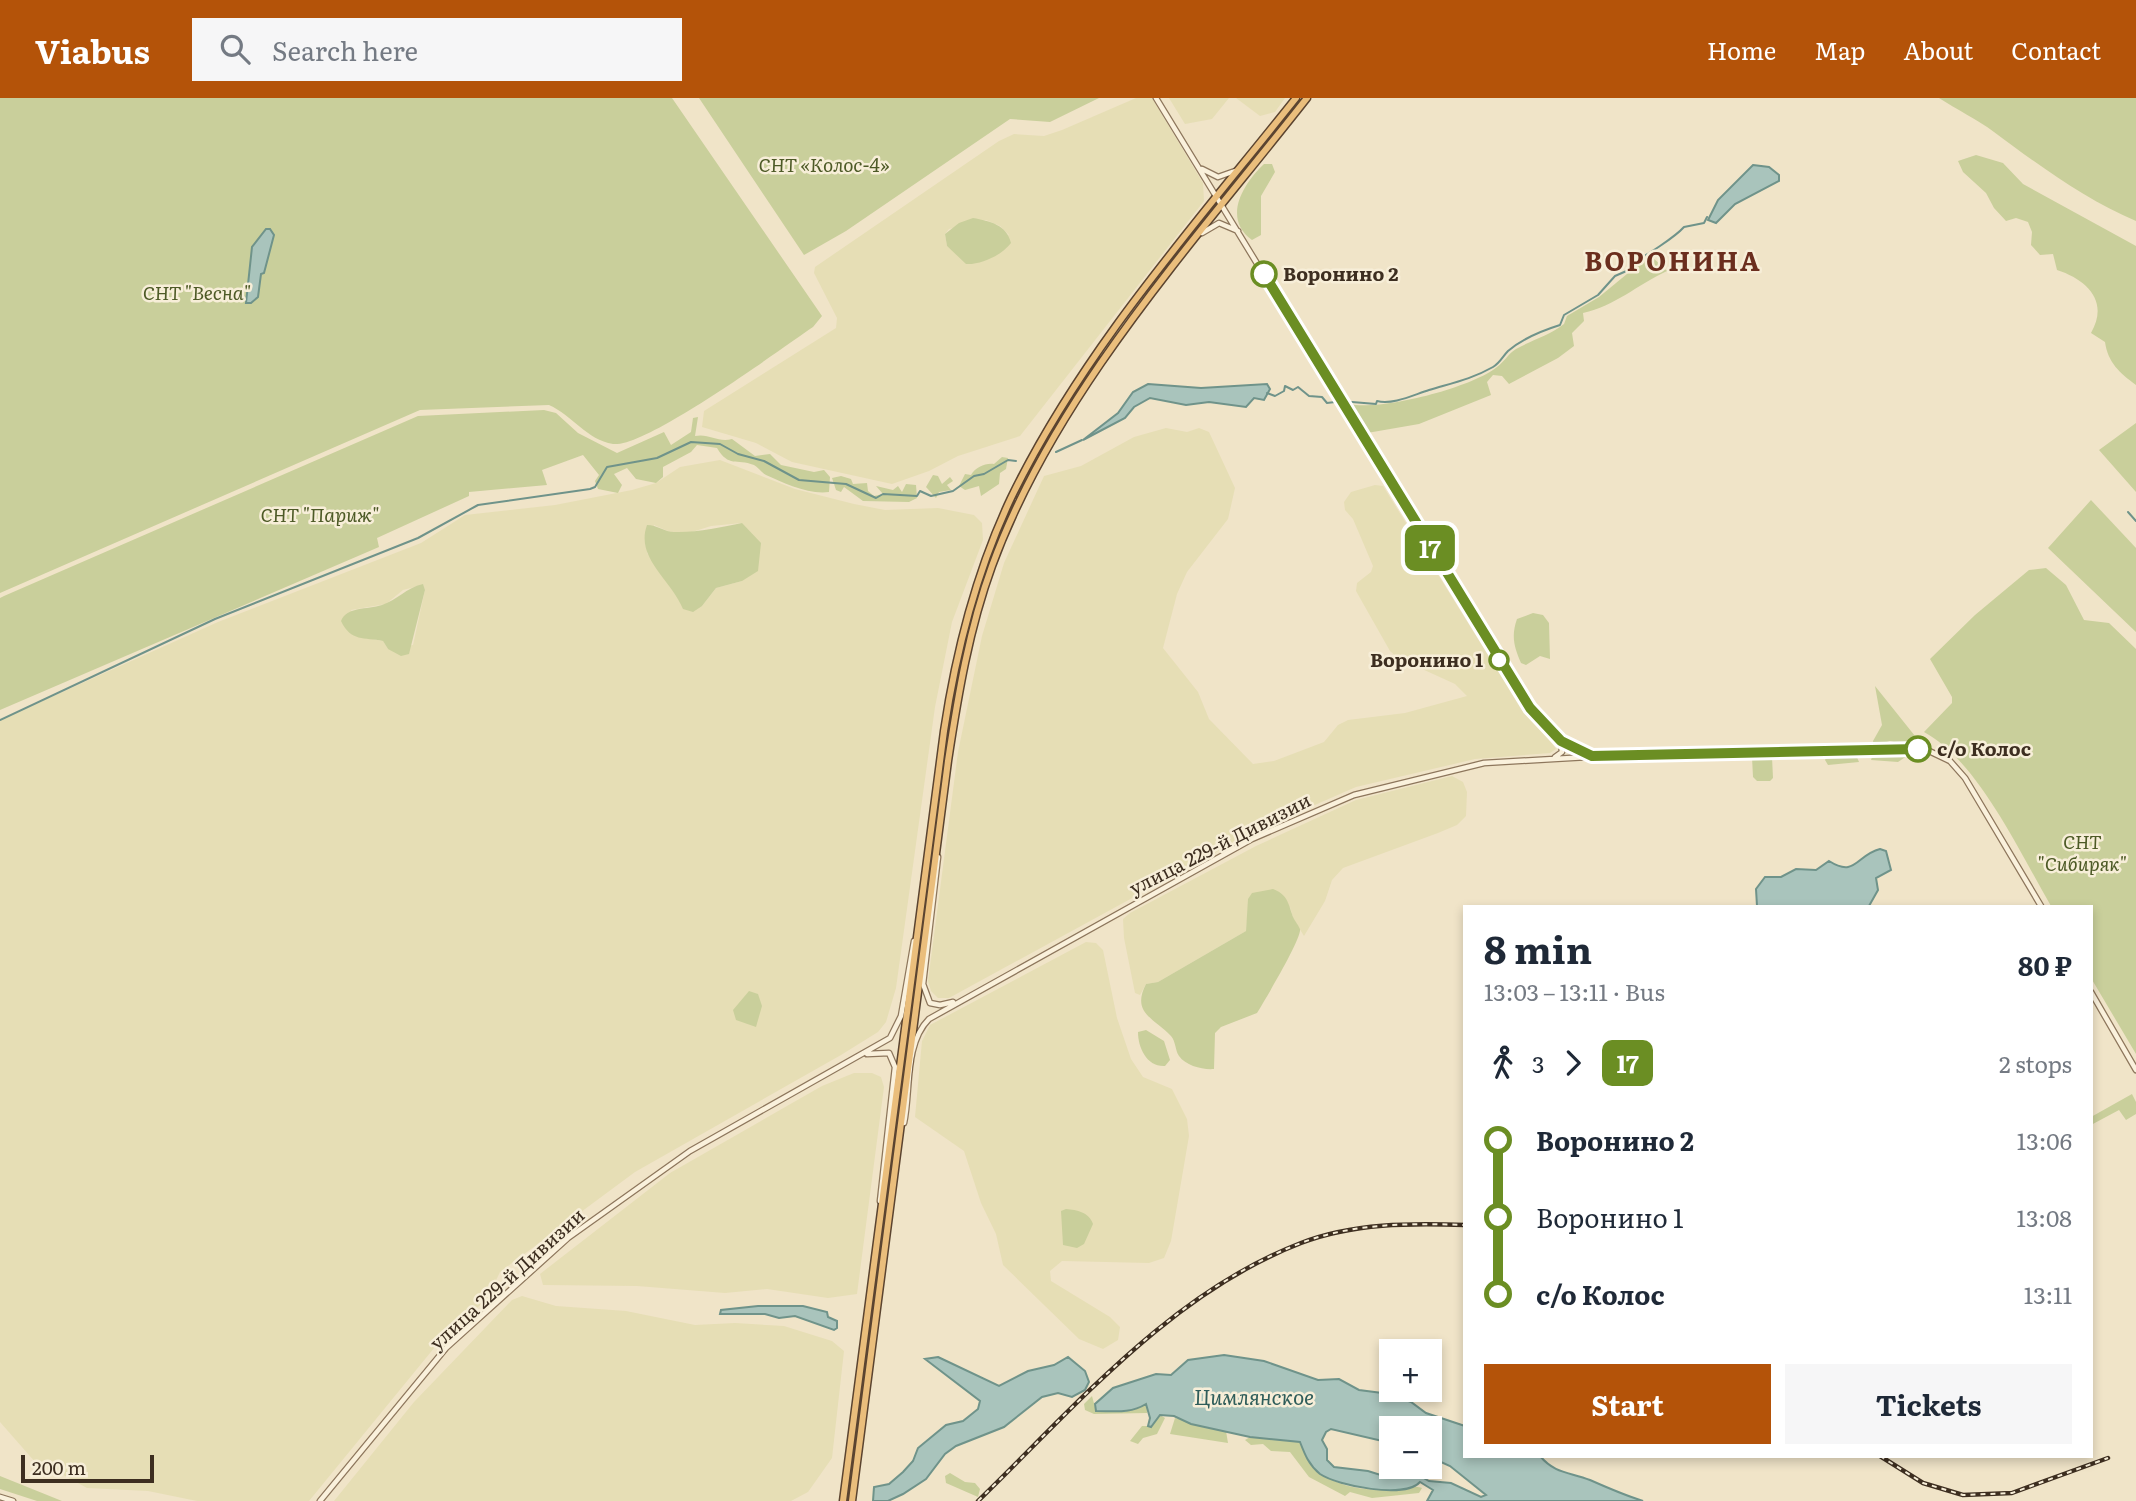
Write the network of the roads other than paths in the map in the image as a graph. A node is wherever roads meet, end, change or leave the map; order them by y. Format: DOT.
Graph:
graph roads {
  1 [pos="1156,98"];
  2 [pos="1296,98"];
  3 [pos="1307,98"];
  4 [pos="1197,165"];
  5 [pos="1239,170"];
  6 [pos="1218,197"];
  7 [pos="1223,205"];
  8 [pos="1238,231"];
  9 [pos="1201,233"];
  10 [pos="1561,741"];
  11 [pos="1571,749"];
  12 [pos="1592,756"];
  13 [pos="1548,760"];
  14 [pos="941,811"];
  15 [pos="2040,905"];
  16 [pos="918,926"];
  17 [pos="2093,995"];
  18 [pos="964,998"];
  19 [pos="859,1056"];
  20 [pos="2136,1070"];
  21 [pos="897,1153"];
  22 [pos="878,1232"];
  23 [pos="0,1497"];
  24 [pos="13,1501"];
  25 [pos="320,1501"];
  26 [pos="843,1501"];
  27 [pos="852,1501"];
  1 -- 4 [label="street"];
  2 -- 5 [label="highway"];
  3 -- 7 [label="highway"];
  4 -- 5 [label="street"];
  4 -- 6 [label="street"];
  5 -- 6 [label="highway"];
  6 -- 7 [label="street"];
  6 -- 16 [label="highway"];
  7 -- 8 [label="street"];
  7 -- 9 [label="highway"];
  8 -- 9 [label="street"];
  8 -- 10 [label="street"];
  9 -- 14 [label="highway"];
  10 -- 11 [label="street"];
  10 -- 13 [label="street"];
  11 -- 12 [label="street"];
  11 -- 13 [label="street"];
  12 -- 13 [label="street, улица 229-й Дивизии"];
  12 -- 15 [label="street, улица 229-й Дивизии"];
  13 -- 18 [label="street, улица 229-й Дивизии"];
  14 -- 18 [label="street"];
  14 -- 21 [label="highway"];
  16 -- 19 [label="street, улица 229-й Дивизии"];
  16 -- 22 [label="highway"];
  17 -- 20 [label="street"];
  18 -- 21 [label="street, улица 229-й Дивизии"];
  19 -- 22 [label="street"];
  19 -- 25 [label="street, улица 229-й Дивизии"];
  21 -- 27 [label="highway"];
  22 -- 26 [label="highway"];
  23 -- 24 [label="street"];
}
